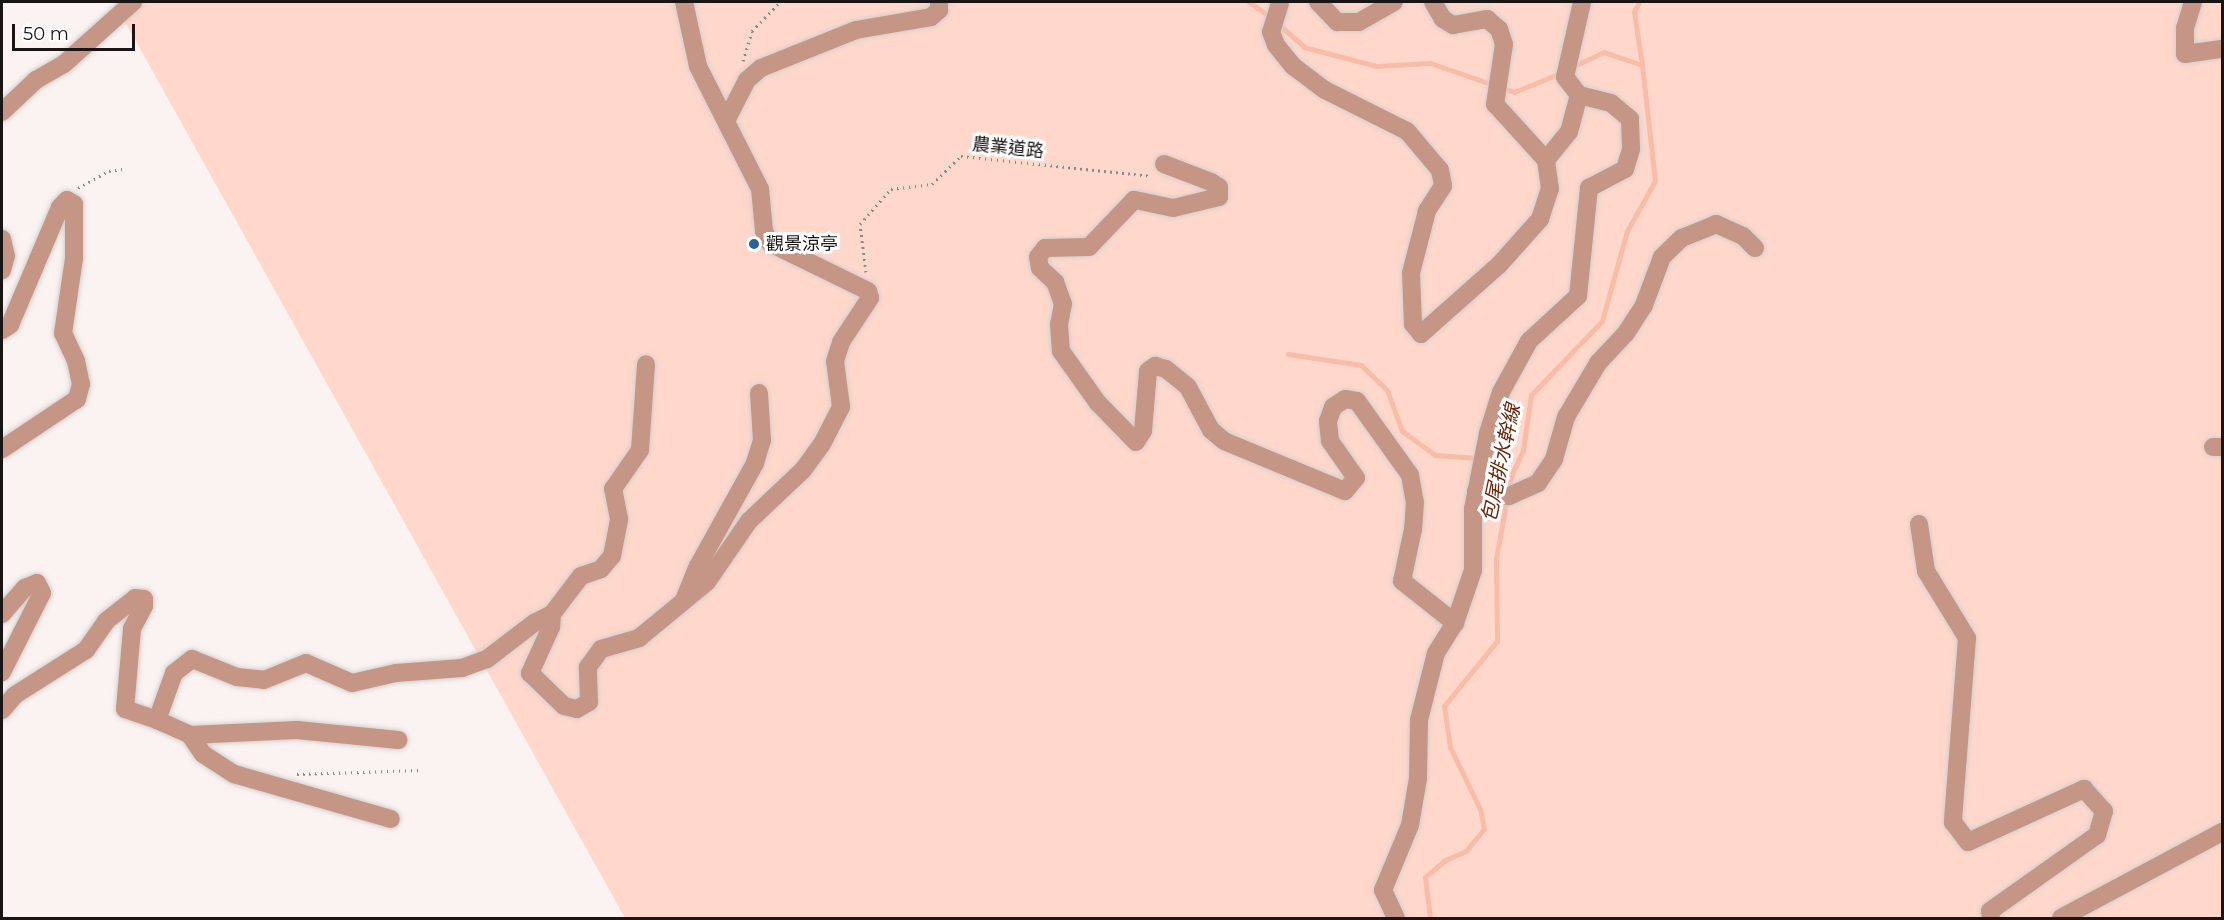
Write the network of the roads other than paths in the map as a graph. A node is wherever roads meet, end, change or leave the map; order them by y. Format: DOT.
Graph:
graph roads {
  1 [pos="133,2"];
  2 [pos="684,2"];
  3 [pos="939,2"];
  4 [pos="1280,2"];
  5 [pos="1318,2"];
  6 [pos="1394,2"];
  7 [pos="1433,2"];
  8 [pos="1582,2"];
  9 [pos="2193,2"];
  10 [pos="2223,49"];
  11 [pos="1580,95"];
  12 [pos="2,112"];
  13 [pos="726,121"];
  14 [pos="1546,160"];
  15 [pos="1163,171"];
  16 [pos="2,239"];
  17 [pos="1755,248"];
  18 [pos="2,270"];
  19 [pos="2,330"];
  20 [pos="646,364"];
  21 [pos="759,393"];
  22 [pos="2,449"];
  23 [pos="1476,491"];
  24 [pos="1919,524"];
  25 [pos="684,602"];
  26 [pos="2,614"];
  27 [pos="552,614"];
  28 [pos="1455,623"];
  29 [pos="2,672"];
  30 [pos="2,710"];
  31 [pos="157,720"];
  32 [pos="190,735"];
  33 [pos="399,740"];
  34 [pos="391,819"];
  35 [pos="2223,832"];
  36 [pos="1396,918"];
  37 [pos="1991,918"];
  38 [pos="2061,918"];
  1 -- 12 [label="lane"];
  2 -- 13 [label="lane"];
  3 -- 13 [label="lane"];
  4 -- 14 [label="lane"];
  5 -- 6 [label="lane"];
  7 -- 14 [label="lane"];
  8 -- 11 [label="lane"];
  9 -- 10 [label="lane"];
  11 -- 14 [label="lane"];
  11 -- 23 [label="lane"];
  13 -- 25 [label="lane"];
  15 -- 28 [label="lane"];
  16 -- 18 [label="lane"];
  17 -- 23 [label="lane"];
  19 -- 22 [label="lane"];
  20 -- 27 [label="lane"];
  21 -- 25 [label="lane"];
  23 -- 28 [label="lane"];
  24 -- 37 [label="lane"];
  25 -- 27 [label="lane"];
  26 -- 29 [label="lane"];
  27 -- 31 [label="lane"];
  28 -- 36 [label="lane"];
  30 -- 31 [label="lane"];
  31 -- 32 [label="lane"];
  32 -- 33 [label="lane"];
  32 -- 34 [label="lane"];
  35 -- 38 [label="lane"];
}
